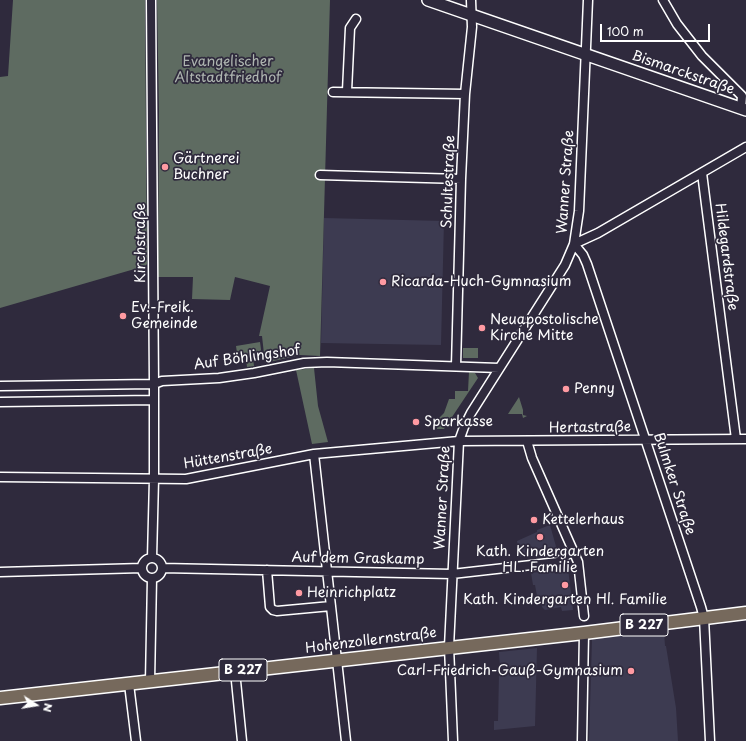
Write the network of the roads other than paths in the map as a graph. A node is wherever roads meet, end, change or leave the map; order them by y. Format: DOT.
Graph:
graph roads {
  1 [pos="152,0"];
  2 [pos="428,0"];
  3 [pos="471,0"];
  4 [pos="588,0"];
  5 [pos="663,0"];
  6 [pos="471,15"];
  7 [pos="356,19"];
  8 [pos="585,55"];
  9 [pos="347,91"];
  10 [pos="333,92"];
  11 [pos="466,94"];
  12 [pos="744,109"];
  13 [pos="746,147"];
  14 [pos="702,173"];
  15 [pos="320,175"];
  16 [pos="461,179"];
  17 [pos="574,244"];
  18 [pos="456,366"];
  19 [pos="499,368"];
  20 [pos="154,384"];
  21 [pos="0,386"];
  22 [pos="154,400"];
  23 [pos="0,402"];
  24 [pos="736,439"];
  25 [pos="746,439"];
  26 [pos="646,440"];
  27 [pos="459,441"];
  28 [pos="527,441"];
  29 [pos="314,454"];
  30 [pos="0,477"];
  31 [pos="154,479"];
  32 [pos="572,551"];
  33 [pos="152,558"];
  34 [pos="142,568"];
  35 [pos="162,568"];
  36 [pos="267,570"];
  37 [pos="328,571"];
  38 [pos="0,572"];
  39 [pos="452,574"];
  40 [pos="152,578"];
  41 [pos="331,606"];
  42 [pos="746,613"];
  43 [pos="584,616"];
  44 [pos="704,618"];
  45 [pos="584,633"];
  46 [pos="449,648"];
  47 [pos="338,660"];
  48 [pos="235,671"];
  49 [pos="150,682"];
  50 [pos="129,684"];
  51 [pos="0,698"];
  52 [pos="136,741"];
  53 [pos="242,741"];
  54 [pos="346,741"];
  55 [pos="453,741"];
  56 [pos="582,741"];
  57 [pos="710,741"];
  1 -- 20 [label="street, Kirchstraße"];
  2 -- 6 [label="street, Bismarckstraße"];
  3 -- 6 [label="street, Schultestraße"];
  4 -- 8 [label="street, Wanner Straße"];
  5 -- 12 [label="street"];
  6 -- 8 [label="street, Bismarckstraße"];
  6 -- 11 [label="street, Schultestraße"];
  7 -- 9 [label="street"];
  8 -- 12 [label="street, Bismarckstraße"];
  8 -- 17 [label="street, Wanner Straße"];
  9 -- 10 [label="street"];
  9 -- 11 [label="street"];
  11 -- 16 [label="street, Schultestraße"];
  13 -- 14 [label="street"];
  14 -- 17 [label="street"];
  14 -- 24 [label="street, Hildegardstraße"];
  15 -- 16 [label="street"];
  16 -- 18 [label="street, Schultestraße"];
  17 -- 19 [label="street, Wanner Straße"];
  17 -- 26 [label="street, Bulmker Straße"];
  18 -- 19 [label="street, Auf Böhlingshof"];
  18 -- 20 [label="street, Auf Böhlingshof"];
  19 -- 27 [label="street, Wanner Straße"];
  20 -- 21 [label="street, Auf Böhlingshof"];
  20 -- 22 [label="street, Kirchstraße"];
  22 -- 23 [label="street"];
  22 -- 31 [label="street, Kirchstraße"];
  24 -- 25 [label="street, Hertastraße"];
  24 -- 26 [label="street, Hertastraße"];
  26 -- 28 [label="street, Hertastraße"];
  26 -- 44 [label="street, Bulmker Straße"];
  27 -- 28 [label="street, Hertastraße"];
  27 -- 29 [label="street, Hüttenstraße"];
  27 -- 39 [label="street, Wanner Straße"];
  28 -- 32 [label="street"];
  29 -- 31 [label="street, Hüttenstraße"];
  29 -- 37 [label="street"];
  30 -- 31 [label="street, Hüttenstraße"];
  31 -- 33 [label="street, Kirchstraße"];
  32 -- 39 [label="street, Auf dem Graskamp"];
  32 -- 43 [label="street"];
  33 -- 34 [label="street"];
  33 -- 35 [label="street"];
  34 -- 38 [label="street"];
  34 -- 40 [label="street"];
  35 -- 36 [label="street, Auf dem Graskamp"];
  35 -- 40 [label="street"];
  36 -- 37 [label="street, Auf dem Graskamp"];
  36 -- 41 [label="street"];
  37 -- 39 [label="street, Auf dem Graskamp"];
  37 -- 41 [label="street"];
  39 -- 46 [label="street, Wanner Straße"];
  40 -- 49 [label="street"];
  41 -- 47 [label="street"];
  42 -- 44 [label="main road, Hohenzollernstraße / B 227"];
  44 -- 45 [label="main road, Hohenzollernstraße / B 227"];
  44 -- 57 [label="street, Bulmker Straße"];
  45 -- 46 [label="main road, Hohenzollernstraße / B 227"];
  45 -- 56 [label="street"];
  46 -- 47 [label="main road, Hohenzollernstraße / B 227"];
  46 -- 55 [label="street, Wanner Straße"];
  47 -- 48 [label="main road, Hohenzollernstraße / B 227"];
  47 -- 54 [label="street"];
  48 -- 49 [label="main road, Hohenzollernstraße / B 227"];
  48 -- 53 [label="street"];
  49 -- 50 [label="main road, Hohenzollernstraße / B 227"];
  50 -- 51 [label="main road, Hohenzollernstraße / B 227"];
  50 -- 52 [label="street"];
}
